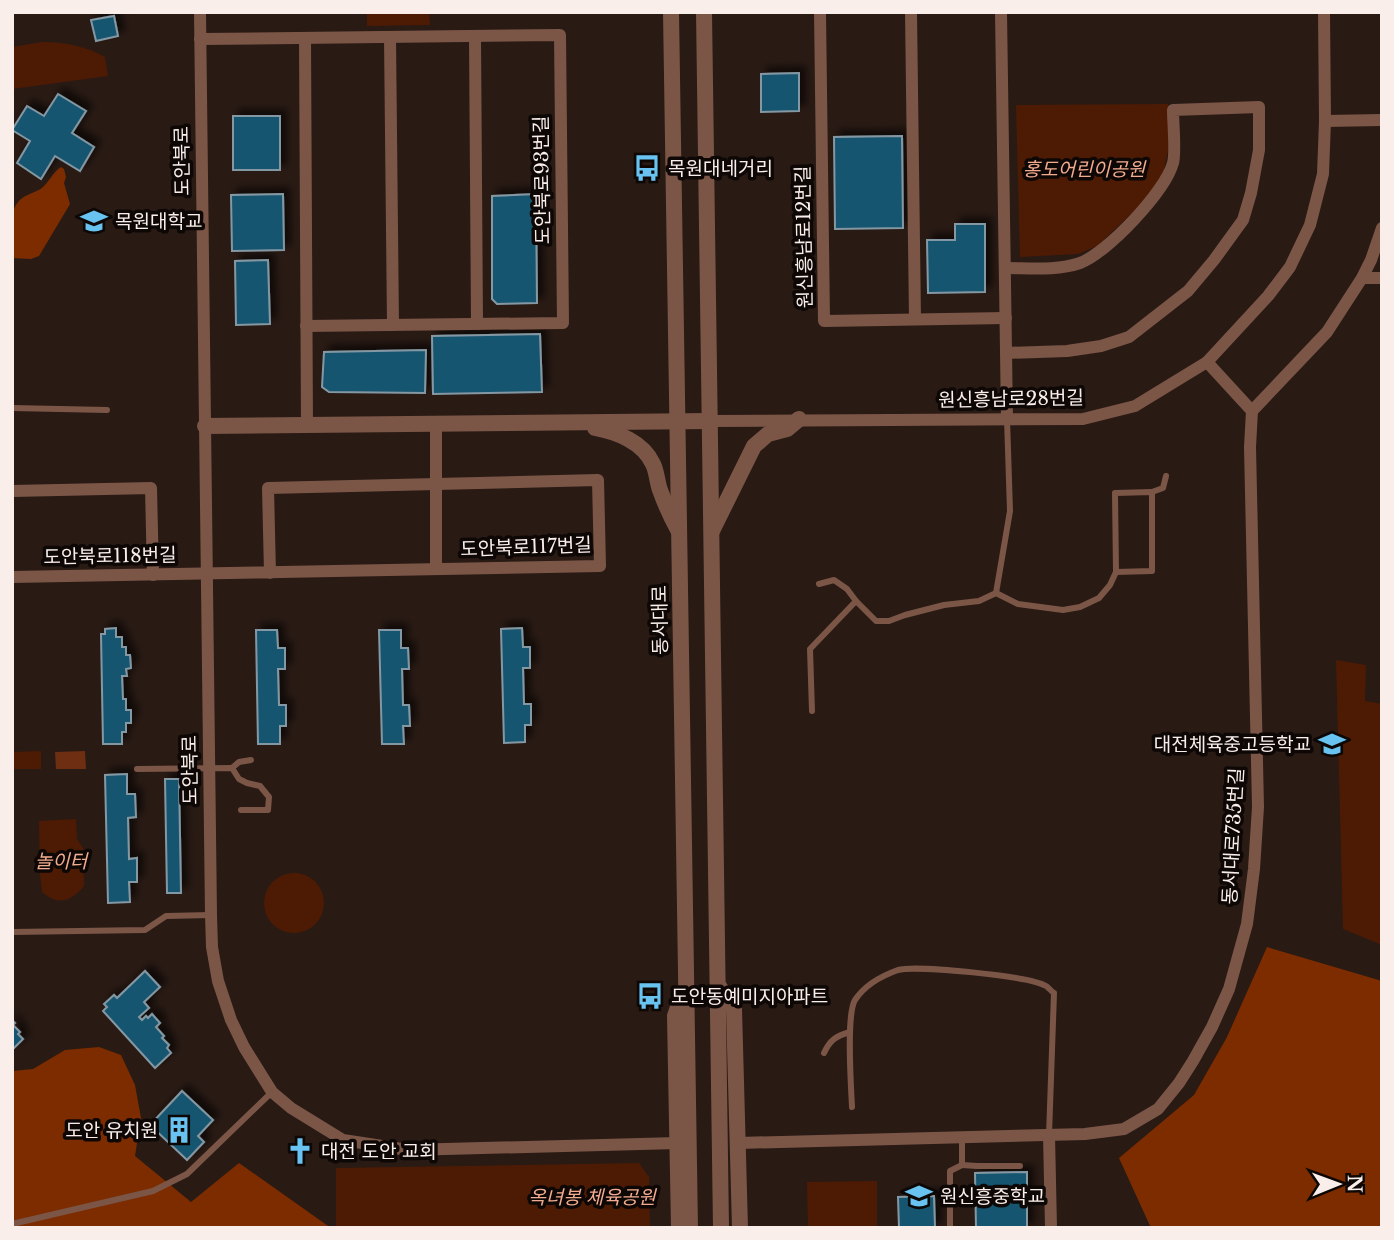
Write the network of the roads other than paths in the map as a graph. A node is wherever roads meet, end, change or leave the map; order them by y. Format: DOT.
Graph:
graph roads {
  1 [pos="200,12"];
  2 [pos="671,12"];
  3 [pos="704,12"];
  4 [pos="820,12"];
  5 [pos="911,12"];
  6 [pos="1001,12"];
  7 [pos="1324,12"];
  8 [pos="475,36"];
  9 [pos="390,37"];
  10 [pos="305,38"];
  11 [pos="200,39"];
  12 [pos="1382,120"];
  13 [pos="1325,121"];
  14 [pos="1382,228"];
  15 [pos="1005,268"];
  16 [pos="1362,278"];
  17 [pos="1382,278"];
  18 [pos="1006,318"];
  19 [pos="915,319"];
  20 [pos="477,324"];
  21 [pos="393,325"];
  22 [pos="306,326"];
  23 [pos="1006,353"];
  24 [pos="1207,362"];
  25 [pos="12,408"];
  26 [pos="107,410"];
  27 [pos="1252,411"];
  28 [pos="799,419"];
  29 [pos="1007,419"];
  30 [pos="677,421"];
  31 [pos="710,421"];
  32 [pos="569,422"];
  33 [pos="436,424"];
  34 [pos="307,425"];
  35 [pos="205,426"];
  36 [pos="1166,476"];
  37 [pos="436,484"];
  38 [pos="12,491"];
  39 [pos="1152,492"];
  40 [pos="680,534"];
  41 [pos="711,534"];
  42 [pos="436,569"];
  43 [pos="1116,572"];
  44 [pos="270,573"];
  45 [pos="208,574"];
  46 [pos="153,575"];
  47 [pos="12,577"];
  48 [pos="819,584"];
  49 [pos="996,593"];
  50 [pos="856,601"];
  51 [pos="812,711"];
  52 [pos="251,760"];
  53 [pos="209,767"];
  54 [pos="232,768"];
  55 [pos="137,769"];
  56 [pos="241,810"];
  57 [pos="211,915"];
  58 [pos="12,932"];
  59 [pos="687,984"];
  60 [pos="718,985"];
  61 [pos="850,1031"];
  62 [pos="824,1053"];
  63 [pos="272,1092"];
  64 [pos="852,1107"];
  65 [pos="1049,1135"];
  66 [pos="962,1137"];
  67 [pos="678,1143"];
  68 [pos="739,1143"];
  69 [pos="962,1165"];
  70 [pos="1020,1166"];
  71 [pos="12,1224"];
  72 [pos="679,1228"];
  73 [pos="691,1228"];
  74 [pos="721,1228"];
  75 [pos="740,1228"];
  76 [pos="950,1228"];
  77 [pos="1051,1228"];
  1 -- 11 [label="street, 도안북로"];
  2 -- 30 [label="street, 동서대로"];
  3 -- 31 [label="street"];
  4 -- 19 [label="street, 원신흥남로12번길"];
  5 -- 19 [label="street"];
  6 -- 15 [label="street"];
  7 -- 13 [label="street, 원신흥남로28번길"];
  8 -- 9 [label="street, 도안북로93번길"];
  8 -- 20 [label="street"];
  8 -- 20 [label="street, 도안북로93번길"];
  9 -- 10 [label="street, 도안북로93번길"];
  9 -- 21 [label="street"];
  10 -- 11 [label="street, 도안북로93번길"];
  10 -- 22 [label="street"];
  11 -- 35 [label="street, 도안북로"];
  12 -- 13 [label="street"];
  13 -- 24 [label="street, 원신흥남로28번길"];
  14 -- 16 [label="street"];
  15 -- 18 [label="street"];
  15 -- 23 [label="street"];
  16 -- 17 [label="street"];
  16 -- 27 [label="street"];
  18 -- 19 [label="street, 원신흥남로12번길"];
  18 -- 23 [label="street"];
  20 -- 21 [label="street, 도안북로93번길"];
  21 -- 22 [label="street, 도안북로93번길"];
  22 -- 34 [label="street"];
  23 -- 29 [label="street"];
  24 -- 27 [label="street"];
  24 -- 29 [label="street, 원신흥남로28번길"];
  25 -- 26 [label="lane"];
  27 -- 65 [label="street, 동서대로735번길"];
  28 -- 29 [label="street, 원신흥남로28번길"];
  28 -- 31 [label="street, 원신흥남로28번길"];
  28 -- 41 [label="street"];
  29 -- 49 [label="lane"];
  30 -- 31 [label="street"];
  30 -- 32 [label="street"];
  30 -- 40 [label="street, 동서대로"];
  31 -- 41 [label="street"];
  32 -- 33 [label="street"];
  32 -- 40 [label="street"];
  33 -- 34 [label="street"];
  33 -- 37 [label="street"];
  34 -- 35 [label="street"];
  35 -- 45 [label="street, 도안북로"];
  36 -- 39 [label="lane"];
  37 -- 42 [label="street"];
  37 -- 42 [label="street, 도안북로117번길"];
  37 -- 44 [label="street, 도안북로117번길"];
  38 -- 46 [label="street"];
  39 -- 43 [label="lane"];
  39 -- 43 [label="lane"];
  40 -- 59 [label="street, 동서대로"];
  41 -- 60 [label="street"];
  42 -- 44 [label="street, 도안북로117번길"];
  43 -- 49 [label="lane"];
  44 -- 45 [label="street, 도안북로117번길"];
  45 -- 46 [label="street, 도안북로118번길"];
  45 -- 53 [label="street, 도안북로"];
  46 -- 47 [label="street, 도안북로118번길"];
  48 -- 50 [label="lane"];
  49 -- 50 [label="lane"];
  50 -- 51 [label="lane"];
  52 -- 54 [label="lane"];
  53 -- 54 [label="lane"];
  53 -- 55 [label="lane"];
  53 -- 57 [label="street, 도안북로"];
  54 -- 56 [label="lane"];
  57 -- 58 [label="lane"];
  57 -- 63 [label="street, 도안북로"];
  59 -- 67 [label="street"];
  59 -- 73 [label="street, 동서대로"];
  60 -- 68 [label="street"];
  60 -- 74 [label="street"];
  61 -- 62 [label="lane"];
  61 -- 64 [label="lane"];
  61 -- 65 [label="lane"];
  63 -- 67 [label="street, 도안북로"];
  63 -- 71 [label="lane"];
  65 -- 66 [label="street, 동서대로735번길"];
  65 -- 77 [label="street"];
  66 -- 68 [label="street, 동서대로735번길"];
  66 -- 69 [label="lane"];
  67 -- 72 [label="street"];
  68 -- 75 [label="street"];
  69 -- 70 [label="lane"];
  69 -- 76 [label="lane"];
}
